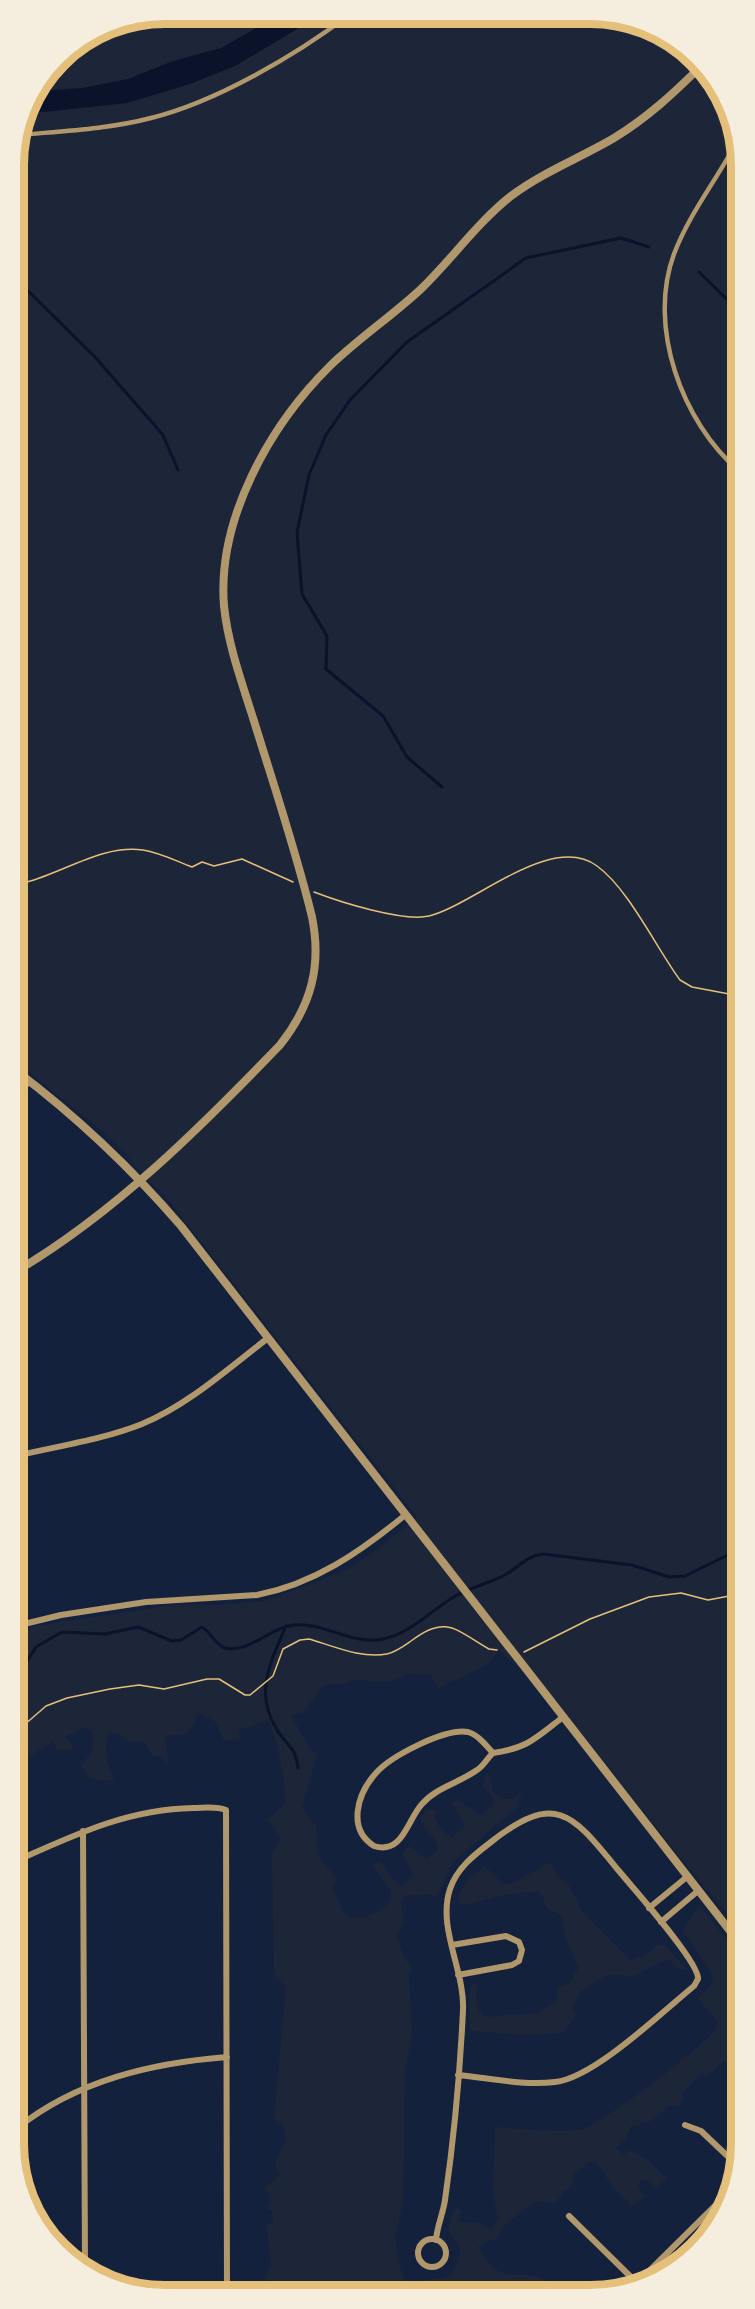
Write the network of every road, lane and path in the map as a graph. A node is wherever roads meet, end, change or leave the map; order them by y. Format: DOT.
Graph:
graph roads {
  1 [pos="337,24"];
  2 [pos="695,71"];
  3 [pos="28,134"];
  4 [pos="730,151"];
  5 [pos="731,462"];
  6 [pos="24,881"];
  7 [pos="304,888"];
  8 [pos="731,994"];
  9 [pos="24,1077"];
  10 [pos="30,1081"];
  11 [pos="24,1087"];
  12 [pos="140,1180"];
  13 [pos="24,1266"];
  14 [pos="268,1338"];
  15 [pos="24,1454"];
  16 [pos="404,1516"];
  17 [pos="731,1595"];
  18 [pos="24,1624"];
  19 [pos="497,1650"];
  20 [pos="522,1654"];
  21 [pos="563,1718"];
  22 [pos="24,1725"];
  23 [pos="493,1753"];
  24 [pos="83,1831"];
  25 [pos="24,1857"];
  26 [pos="688,1876"];
  27 [pos="699,1890"];
  28 [pos="649,1908"];
  29 [pos="661,1922"];
  30 [pos="731,1932"];
  31 [pos="452,1945"];
  32 [pos="458,1975"];
  33 [pos="227,2057"];
  34 [pos="458,2075"];
  35 [pos="85,2088"];
  36 [pos="24,2123"];
  37 [pos="685,2125"];
  38 [pos="730,2159"];
  39 [pos="717,2204"];
  40 [pos="569,2216"];
  41 [pos="436,2240"];
  42 [pos="85,2260"];
  43 [pos="648,2272"];
  44 [pos="629,2279"];
  45 [pos="227,2285"];
  1 -- 3 [label="street"];
  2 -- 7 [label="street"];
  4 -- 5 [label="street"];
  6 -- 7 [label="path"];
  7 -- 8 [label="path"];
  7 -- 12 [label="street"];
  9 -- 10 [label="street"];
  10 -- 11 [label="street"];
  10 -- 12 [label="street"];
  12 -- 13 [label="street"];
  12 -- 14 [label="street"];
  14 -- 15 [label="street"];
  14 -- 16 [label="street"];
  16 -- 18 [label="street"];
  16 -- 21 [label="street"];
  17 -- 20 [label="path"];
  19 -- 22 [label="path"];
  21 -- 23 [label="street"];
  21 -- 26 [label="street"];
  23 -- 23 [label="street"];
  24 -- 25 [label="street"];
  24 -- 33 [label="street"];
  24 -- 35 [label="street"];
  26 -- 27 [label="street"];
  26 -- 28 [label="street"];
  27 -- 29 [label="street"];
  27 -- 30 [label="street"];
  28 -- 29 [label="street"];
  28 -- 31 [label="street"];
  29 -- 34 [label="street"];
  31 -- 32 [label="street"];
  31 -- 32 [label="street"];
  32 -- 34 [label="street"];
  33 -- 35 [label="street"];
  33 -- 45 [label="street"];
  34 -- 41 [label="street"];
  35 -- 36 [label="street"];
  35 -- 42 [label="street"];
  37 -- 38 [label="street"];
  39 -- 43 [label="street"];
  40 -- 44 [label="street"];
  41 -- 41 [label="street"];
}
